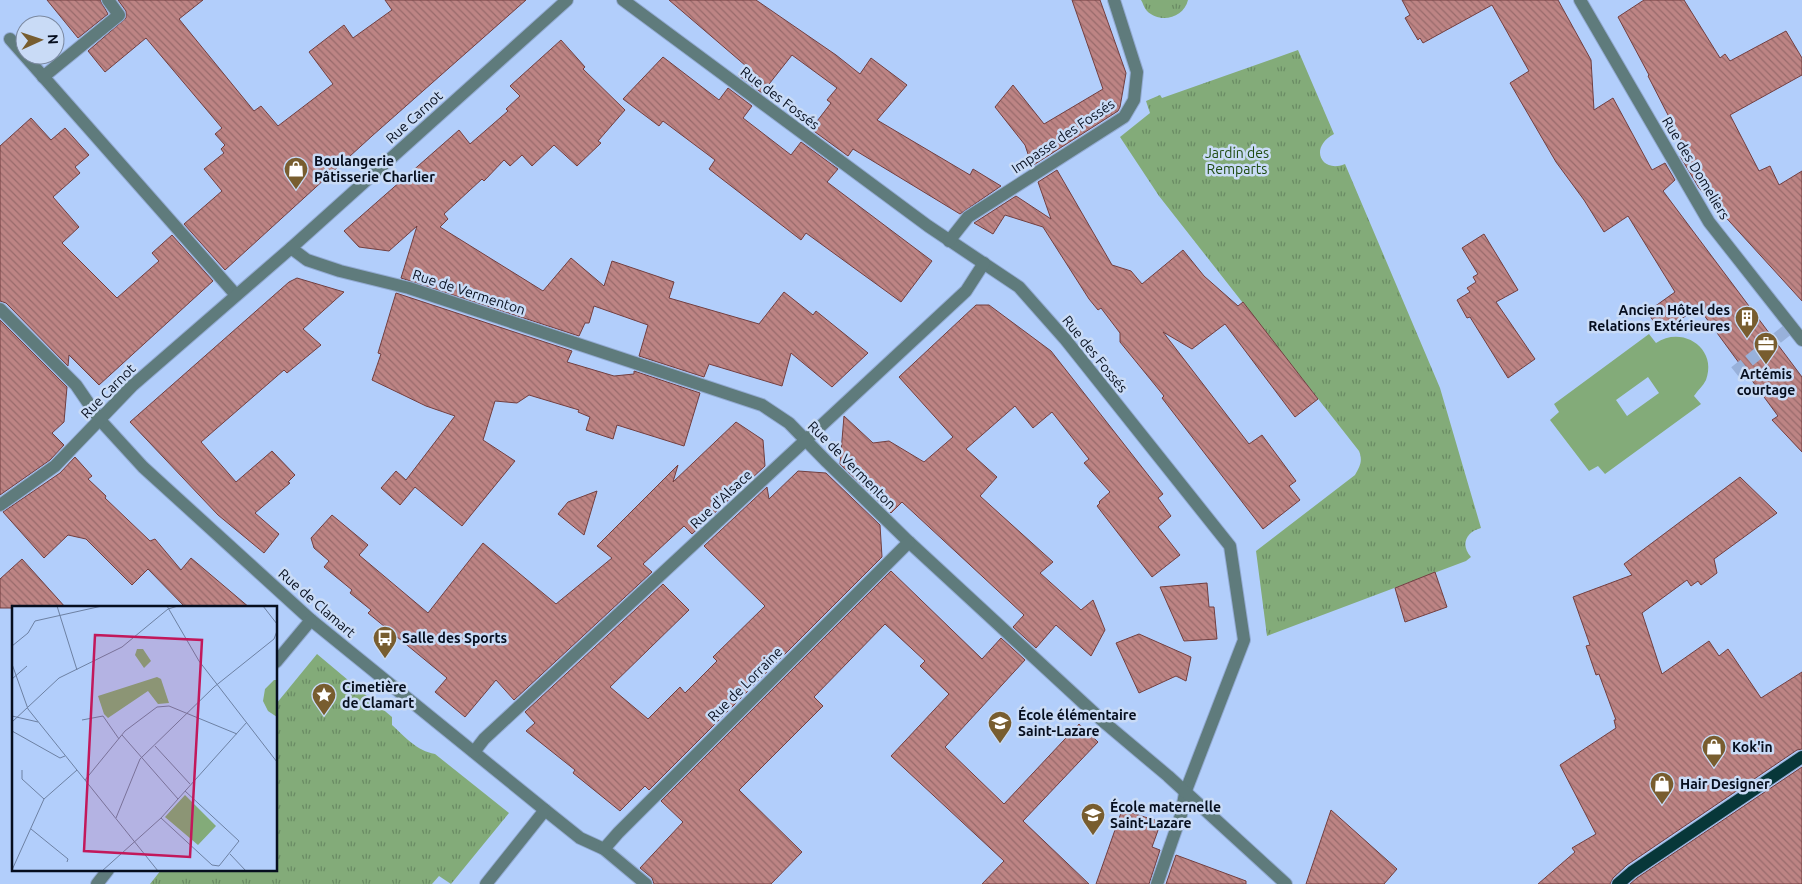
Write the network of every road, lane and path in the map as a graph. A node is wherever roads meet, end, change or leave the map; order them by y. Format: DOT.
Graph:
graph roads {
  1 [pos="108,0"];
  2 [pos="567,0"];
  3 [pos="624,0"];
  4 [pos="1114,0"];
  5 [pos="1580,0"];
  6 [pos="10,39"];
  7 [pos="43,77"];
  8 [pos="949,241"];
  9 [pos="292,248"];
  10 [pos="984,263"];
  11 [pos="236,295"];
  12 [pos="0,309"];
  13 [pos="1802,340"];
  14 [pos="100,420"];
  15 [pos="806,441"];
  16 [pos="0,505"];
  17 [pos="909,542"];
  18 [pos="311,620"];
  19 [pos="278,660"];
  20 [pos="474,752"];
  21 [pos="1802,757"];
  22 [pos="1185,792"];
  23 [pos="545,810"];
  24 [pos="604,849"];
  25 [pos="106,872"];
  26 [pos="97,884"];
  27 [pos="486,884"];
  28 [pos="646,884"];
  29 [pos="1157,884"];
  30 [pos="1286,884"];
  31 [pos="1618,884"];
  1 -- 7 [label="street"];
  2 -- 9 [label="street, Rue Carnot"];
  3 -- 8 [label="street, Rue des Fossés"];
  4 -- 8 [label="street, Impasse des Fossés"];
  5 -- 13 [label="street, Rue des Domeliers"];
  6 -- 7 [label="street"];
  7 -- 11 [label="street"];
  8 -- 10 [label="street, Rue des Fossés"];
  9 -- 11 [label="street, Rue Carnot"];
  9 -- 15 [label="street, Rue de Vermenton"];
  10 -- 15 [label="street, Rue d'Alsace"];
  10 -- 22 [label="street, Rue des Fossés"];
  11 -- 14 [label="street, Rue Carnot"];
  12 -- 14 [label="street, Rue de Clamart"];
  14 -- 16 [label="street, Rue Carnot"];
  14 -- 18 [label="street, Rue de Clamart"];
  15 -- 17 [label="street, Rue de Vermenton"];
  15 -- 20 [label="street, Rue d'Alsace"];
  17 -- 22 [label="street, Rue de Vermenton"];
  17 -- 24 [label="street, Rue de Lorraine"];
  18 -- 19 [label="street"];
  18 -- 20 [label="street, Rue de Clamart"];
  20 -- 23 [label="street, Rue de Clamart"];
  21 -- 31 [label="main road"];
  22 -- 29 [label="street, Rue des Fossés"];
  22 -- 30 [label="street, Rue de Vermenton"];
  23 -- 24 [label="street, Rue de Clamart"];
  23 -- 27 [label="street"];
  24 -- 28 [label="street, Rue de Clamart"];
  25 -- 26 [label="street"];
}
